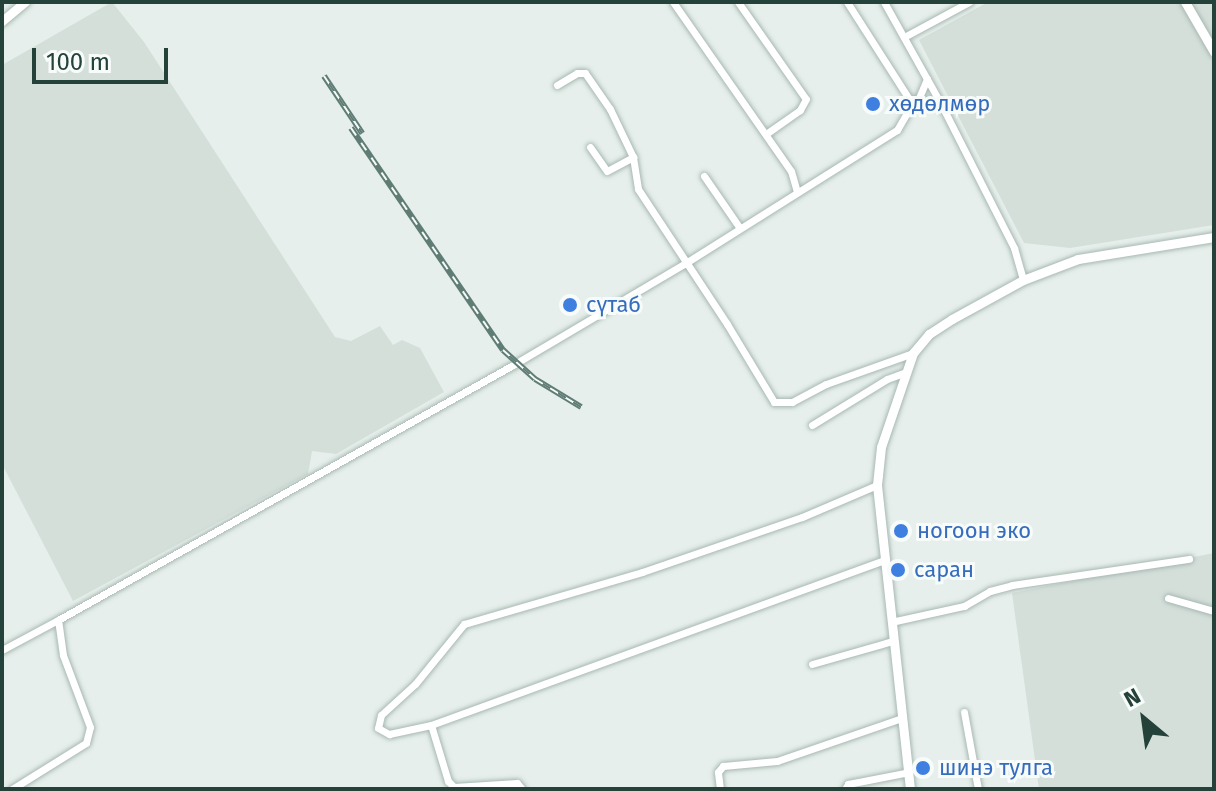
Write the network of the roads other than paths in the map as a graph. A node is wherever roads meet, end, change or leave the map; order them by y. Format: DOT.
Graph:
graph roads {
  1 [pos="25,2"];
  2 [pos="673,2"];
  3 [pos="738,2"];
  4 [pos="847,2"];
  5 [pos="884,2"];
  6 [pos="969,2"];
  7 [pos="1185,2"];
  8 [pos="2,21"];
  9 [pos="904,37"];
  10 [pos="1214,52"];
  11 [pos="927,79"];
  12 [pos="557,85"];
  13 [pos="914,100"];
  14 [pos="940,102"];
  15 [pos="766,134"];
  16 [pos="590,147"];
  17 [pos="633,157"];
  18 [pos="704,176"];
  19 [pos="797,192"];
  20 [pos="739,227"];
  21 [pos="1214,237"];
  22 [pos="684,264"];
  23 [pos="1023,280"];
  24 [pos="913,353"];
  25 [pos="906,372"];
  26 [pos="812,425"];
  27 [pos="877,485"];
  28 [pos="1189,559"];
  29 [pos="885,560"];
  30 [pos="1168,598"];
  31 [pos="1214,611"];
  32 [pos="58,620"];
  33 [pos="891,622"];
  34 [pos="893,641"];
  35 [pos="2,650"];
  36 [pos="812,664"];
  37 [pos="964,712"];
  38 [pos="902,718"];
  39 [pos="431,725"];
  40 [pos="909,772"];
  41 [pos="12,789"];
  42 [pos="522,789"];
  43 [pos="720,789"];
  44 [pos="845,789"];
  45 [pos="910,789"];
  46 [pos="978,789"];
  1 -- 8 [label="street"];
  2 -- 15 [label="street"];
  3 -- 15 [label="street"];
  4 -- 13 [label="street"];
  5 -- 9 [label="street"];
  6 -- 9 [label="street"];
  7 -- 10 [label="street"];
  9 -- 11 [label="street"];
  11 -- 13 [label="street"];
  11 -- 14 [label="street"];
  12 -- 17 [label="street"];
  13 -- 14 [label="street"];
  13 -- 19 [label="street"];
  14 -- 23 [label="street"];
  15 -- 19 [label="street"];
  16 -- 17 [label="street"];
  17 -- 22 [label="street"];
  18 -- 20 [label="street"];
  19 -- 20 [label="street"];
  20 -- 22 [label="street"];
  21 -- 23 [label="street"];
  22 -- 24 [label="street"];
  22 -- 32 [label="street"];
  23 -- 24 [label="street"];
  24 -- 25 [label="street"];
  25 -- 26 [label="street"];
  25 -- 27 [label="street"];
  27 -- 29 [label="street"];
  27 -- 39 [label="street"];
  28 -- 33 [label="street"];
  29 -- 33 [label="street"];
  29 -- 39 [label="street"];
  30 -- 31 [label="street"];
  32 -- 35 [label="street"];
  32 -- 41 [label="street"];
  33 -- 34 [label="street"];
  34 -- 36 [label="street"];
  34 -- 38 [label="street"];
  37 -- 46 [label="street"];
  38 -- 40 [label="street"];
  38 -- 43 [label="street"];
  39 -- 42 [label="street"];
  40 -- 44 [label="street"];
  40 -- 45 [label="street"];
}
